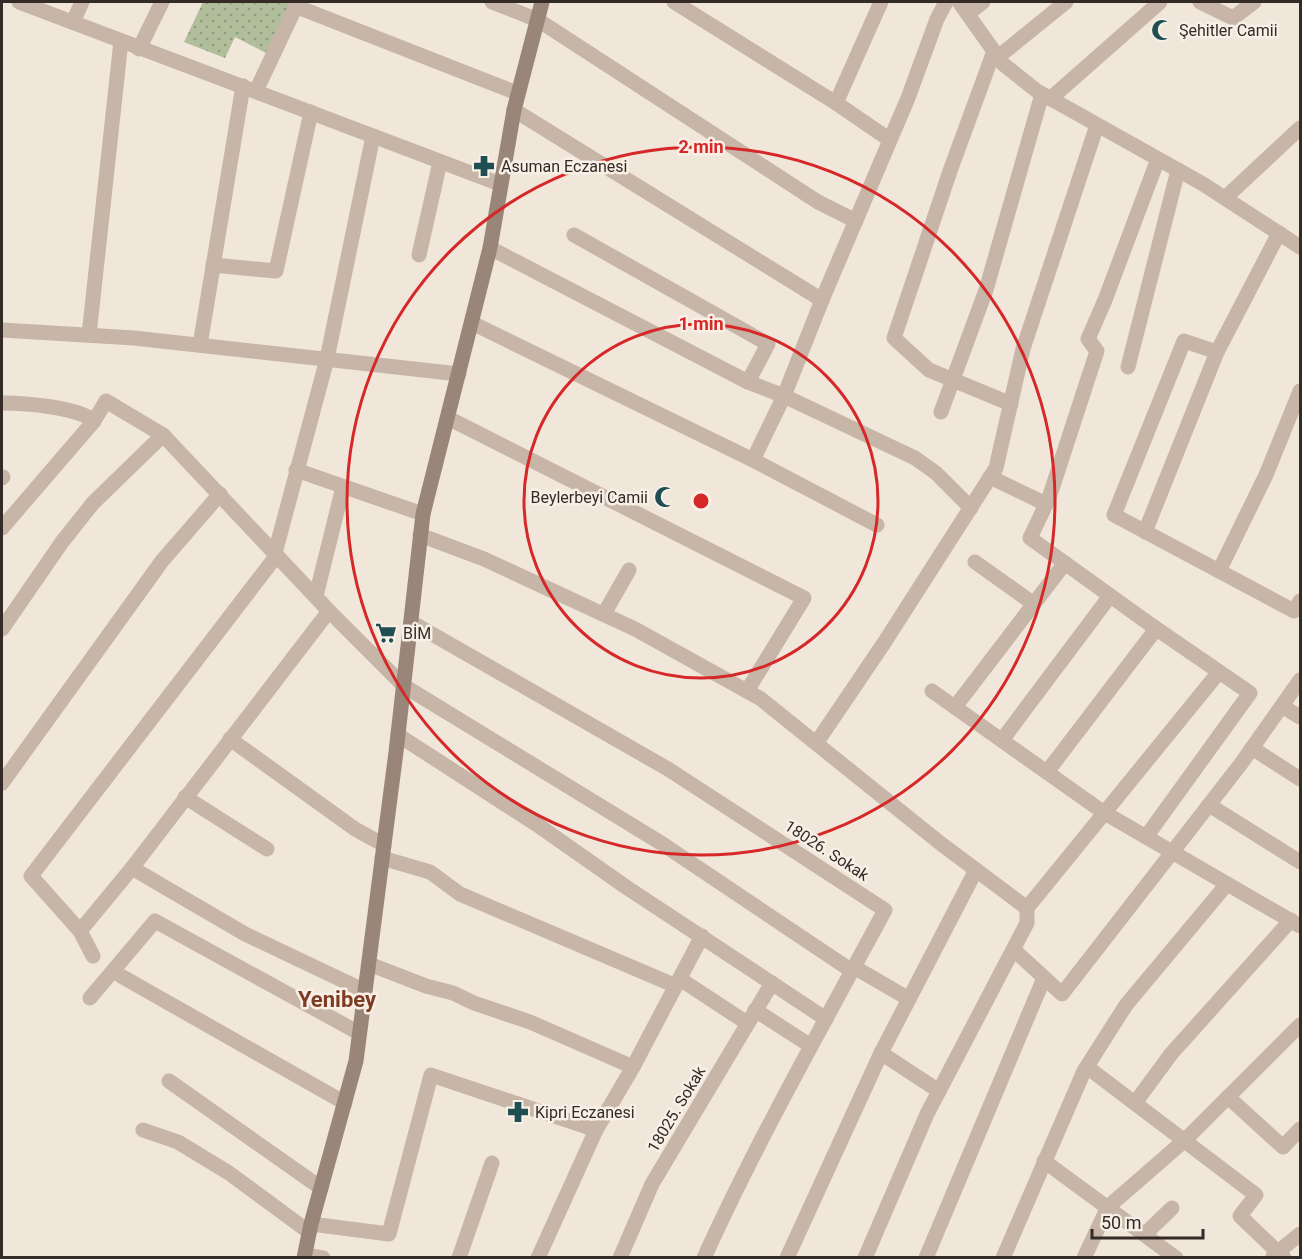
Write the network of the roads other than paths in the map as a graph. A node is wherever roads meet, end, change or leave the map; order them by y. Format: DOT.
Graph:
graph roads {
  1 [pos="19,2"];
  2 [pos="82,2"];
  3 [pos="162,2"];
  4 [pos="492,2"];
  5 [pos="542,2"];
  6 [pos="674,2"];
  7 [pos="946,2"];
  8 [pos="983,2"];
  9 [pos="1066,2"];
  10 [pos="1160,2"];
  11 [pos="1200,2"];
  12 [pos="1254,2"];
  13 [pos="296,4"];
  14 [pos="875,4"];
  15 [pos="964,8"];
  16 [pos="538,20"];
  17 [pos="73,22"];
  18 [pos="121,41"];
  19 [pos="139,49"];
  20 [pos="996,54"];
  21 [pos="250,89"];
  22 [pos="517,93"];
  23 [pos="1046,96"];
  24 [pos="836,104"];
  25 [pos="514,110"];
  26 [pos="310,112"];
  27 [pos="1097,125"];
  28 [pos="1300,128"];
  29 [pos="373,136"];
  30 [pos="890,141"];
  31 [pos="1158,159"];
  32 [pos="440,162"];
  33 [pos="1178,170"];
  34 [pos="500,184"];
  35 [pos="1225,198"];
  36 [pos="856,221"];
  37 [pos="1279,233"];
  38 [pos="574,235"];
  39 [pos="1300,247"];
  40 [pos="490,248"];
  41 [pos="419,255"];
  42 [pos="213,265"];
  43 [pos="822,300"];
  44 [pos="472,323"];
  45 [pos="2,330"];
  46 [pos="89,335"];
  47 [pos="200,345"];
  48 [pos="1217,352"];
  49 [pos="327,359"];
  50 [pos="1128,367"];
  51 [pos="459,374"];
  52 [pos="953,380"];
  53 [pos="748,382"];
  54 [pos="1300,391"];
  55 [pos="784,396"];
  56 [pos="2,403"];
  57 [pos="1011,404"];
  58 [pos="941,412"];
  59 [pos="448,418"];
  60 [pos="94,421"];
  61 [pos="163,435"];
  62 [pos="753,460"];
  63 [pos="296,470"];
  64 [pos="990,477"];
  65 [pos="343,487"];
  66 [pos="220,494"];
  67 [pos="1046,504"];
  68 [pos="971,508"];
  69 [pos="423,514"];
  70 [pos="877,525"];
  71 [pos="2,528"];
  72 [pos="1145,532"];
  73 [pos="420,535"];
  74 [pos="276,554"];
  75 [pos="975,562"];
  76 [pos="1065,563"];
  77 [pos="629,570"];
  78 [pos="1219,571"];
  79 [pos="316,596"];
  80 [pos="1110,596"];
  81 [pos="1300,601"];
  82 [pos="1034,604"];
  83 [pos="330,610"];
  84 [pos="604,614"];
  85 [pos="411,622"];
  86 [pos="2,629"];
  87 [pos="1156,629"];
  88 [pos="1219,672"];
  89 [pos="1300,680"];
  90 [pos="404,686"];
  91 [pos="932,690"];
  92 [pos="747,691"];
  93 [pos="1282,705"];
  94 [pos="955,707"];
  95 [pos="1300,717"];
  96 [pos="398,735"];
  97 [pos="230,739"];
  98 [pos="1002,740"];
  99 [pos="817,742"];
  100 [pos="1252,748"];
  101 [pos="1047,772"];
  102 [pos="1300,778"];
  103 [pos="2,783"];
  104 [pos="185,797"];
  105 [pos="1209,805"];
  106 [pos="1103,812"];
  107 [pos="1146,837"];
  108 [pos="267,849"];
  109 [pos="383,852"];
  110 [pos="1173,852"];
  111 [pos="1300,862"];
  112 [pos="132,868"];
  113 [pos="976,870"];
  114 [pos="1227,884"];
  115 [pos="1027,908"];
  116 [pos="1296,923"];
  117 [pos="80,931"];
  118 [pos="702,936"];
  119 [pos="1014,950"];
  120 [pos="93,956"];
  121 [pos="369,964"];
  122 [pos="853,969"];
  123 [pos="121,976"];
  124 [pos="1044,978"];
  125 [pos="678,983"];
  126 [pos="772,983"];
  127 [pos="365,991"];
  128 [pos="90,998"];
  129 [pos="909,999"];
  130 [pos="751,1016"];
  131 [pos="826,1019"];
  132 [pos="1300,1025"];
  133 [pos="359,1033"];
  134 [pos="811,1046"];
  135 [pos="880,1053"];
  136 [pos="633,1067"];
  137 [pos="1087,1067"];
  138 [pos="169,1081"];
  139 [pos="939,1091"];
  140 [pos="1228,1097"];
  141 [pos="1135,1103"];
  142 [pos="345,1104"];
  143 [pos="1300,1129"];
  144 [pos="143,1130"];
  145 [pos="596,1130"];
  146 [pos="1185,1140"];
  147 [pos="1044,1161"];
  148 [pos="492,1163"];
  149 [pos="321,1188"];
  150 [pos="1108,1208"];
  151 [pos="1172,1208"];
  152 [pos="310,1228"];
  153 [pos="1145,1234"];
  154 [pos="1300,1234"];
  155 [pos="1278,1255"];
  156 [pos="304,1256"];
  157 [pos="323,1257"];
  158 [pos="460,1257"];
  159 [pos="538,1257"];
  160 [pos="620,1257"];
  161 [pos="704,1257"];
  162 [pos="787,1257"];
  163 [pos="865,1257"];
  164 [pos="926,1257"];
  165 [pos="1003,1257"];
  166 [pos="1084,1257"];
  167 [pos="1176,1257"];
  1 -- 17 [label="street"];
  2 -- 17 [label="street"];
  3 -- 19 [label="street"];
  4 -- 16 [label="street"];
  5 -- 16 [label="main road"];
  6 -- 24 [label="street"];
  7 -- 30 [label="street"];
  8 -- 15 [label="street"];
  9 -- 20 [label="street"];
  10 -- 23 [label="street"];
  11 -- 12 [label="street"];
  13 -- 21 [label="street"];
  13 -- 22 [label="street"];
  14 -- 24 [label="street"];
  15 -- 20 [label="street"];
  16 -- 22 [label="main road"];
  16 -- 36 [label="street"];
  17 -- 18 [label="street"];
  18 -- 19 [label="street"];
  18 -- 46 [label="street"];
  19 -- 21 [label="street"];
  20 -- 23 [label="street"];
  20 -- 52 [label="street"];
  21 -- 26 [label="street"];
  21 -- 42 [label="street"];
  22 -- 25 [label="main road"];
  23 -- 27 [label="street"];
  23 -- 52 [label="street"];
  24 -- 30 [label="street"];
  25 -- 34 [label="main road"];
  25 -- 43 [label="street"];
  26 -- 29 [label="street"];
  26 -- 42 [label="street"];
  27 -- 31 [label="street"];
  27 -- 57 [label="street"];
  28 -- 35 [label="street"];
  29 -- 32 [label="street"];
  29 -- 49 [label="street"];
  30 -- 36 [label="street"];
  31 -- 33 [label="street"];
  31 -- 67 [label="street"];
  32 -- 34 [label="street"];
  32 -- 41 [label="street"];
  33 -- 35 [label="street"];
  33 -- 50 [label="street"];
  34 -- 40 [label="main road"];
  35 -- 37 [label="street"];
  36 -- 43 [label="street"];
  37 -- 39 [label="street"];
  37 -- 48 [label="street"];
  38 -- 53 [label="street"];
  40 -- 44 [label="main road"];
  40 -- 53 [label="street"];
  42 -- 47 [label="street"];
  43 -- 55 [label="street"];
  44 -- 51 [label="main road"];
  44 -- 62 [label="street"];
  45 -- 46 [label="street"];
  46 -- 47 [label="street"];
  47 -- 49 [label="street"];
  48 -- 72 [label="street"];
  48 -- 72 [label="street"];
  49 -- 51 [label="street"];
  49 -- 63 [label="street"];
  51 -- 59 [label="main road"];
  52 -- 57 [label="street"];
  52 -- 58 [label="street"];
  53 -- 55 [label="street"];
  54 -- 78 [label="street"];
  55 -- 62 [label="street"];
  55 -- 68 [label="street"];
  56 -- 60 [label="street"];
  57 -- 64 [label="street"];
  59 -- 69 [label="main road"];
  59 -- 92 [label="street"];
  60 -- 61 [label="street"];
  60 -- 71 [label="street"];
  61 -- 66 [label="street"];
  61 -- 86 [label="street"];
  62 -- 70 [label="street"];
  63 -- 65 [label="street"];
  63 -- 74 [label="street"];
  64 -- 67 [label="street"];
  64 -- 68 [label="street"];
  65 -- 69 [label="street"];
  65 -- 79 [label="street"];
  66 -- 74 [label="street"];
  66 -- 103 [label="street"];
  67 -- 76 [label="street"];
  68 -- 99 [label="street"];
  69 -- 73 [label="main road"];
  72 -- 78 [label="street"];
  73 -- 84 [label="street"];
  73 -- 85 [label="main road"];
  74 -- 79 [label="street"];
  74 -- 117 [label="street"];
  75 -- 82 [label="street"];
  76 -- 80 [label="street"];
  76 -- 82 [label="street"];
  77 -- 84 [label="street"];
  78 -- 81 [label="street"];
  79 -- 83 [label="street"];
  80 -- 87 [label="street"];
  80 -- 98 [label="street"];
  82 -- 94 [label="street"];
  83 -- 90 [label="street"];
  83 -- 97 [label="street"];
  84 -- 92 [label="street"];
  85 -- 90 [label="main road"];
  85 -- 122 [label="street, 18026. Sokak"];
  87 -- 88 [label="street"];
  87 -- 101 [label="street"];
  88 -- 106 [label="street"];
  88 -- 107 [label="street"];
  89 -- 93 [label="street"];
  90 -- 96 [label="main road"];
  90 -- 122 [label="street"];
  91 -- 94 [label="street"];
  92 -- 99 [label="street"];
  93 -- 95 [label="street"];
  93 -- 100 [label="street"];
  94 -- 98 [label="street"];
  96 -- 109 [label="main road"];
  96 -- 118 [label="street"];
  97 -- 104 [label="street"];
  97 -- 109 [label="street"];
  98 -- 101 [label="street"];
  99 -- 113 [label="street"];
  100 -- 102 [label="street"];
  100 -- 105 [label="street"];
  101 -- 106 [label="street"];
  104 -- 108 [label="street"];
  104 -- 112 [label="street"];
  105 -- 110 [label="street"];
  105 -- 111 [label="street"];
  106 -- 107 [label="street"];
  106 -- 115 [label="street"];
  107 -- 110 [label="street"];
  109 -- 121 [label="main road"];
  109 -- 125 [label="street"];
  110 -- 114 [label="street"];
  110 -- 124 [label="street"];
  112 -- 117 [label="street"];
  112 -- 127 [label="street"];
  113 -- 115 [label="street"];
  113 -- 129 [label="street"];
  114 -- 116 [label="street"];
  114 -- 137 [label="street"];
  115 -- 119 [label="street"];
  116 -- 141 [label="street"];
  117 -- 120 [label="street"];
  118 -- 125 [label="street"];
  118 -- 126 [label="street"];
  119 -- 124 [label="street"];
  119 -- 139 [label="street"];
  121 -- 127 [label="main road"];
  121 -- 136 [label="street"];
  122 -- 129 [label="street"];
  122 -- 131 [label="street, 18026. Sokak"];
  123 -- 142 [label="street"];
  124 -- 164 [label="street"];
  125 -- 130 [label="street"];
  125 -- 136 [label="street"];
  126 -- 130 [label="street, 18025. Sokak"];
  126 -- 131 [label="street"];
  127 -- 133 [label="main road"];
  128 -- 133 [label="street"];
  129 -- 135 [label="street"];
  130 -- 134 [label="street"];
  130 -- 160 [label="street, 18025. Sokak"];
  131 -- 134 [label="street, 18026. Sokak"];
  132 -- 140 [label="street"];
  133 -- 142 [label="main road"];
  134 -- 161 [label="street, 18026. Sokak"];
  135 -- 139 [label="street"];
  135 -- 162 [label="street"];
  136 -- 145 [label="street"];
  137 -- 141 [label="street"];
  137 -- 147 [label="street"];
  138 -- 149 [label="street"];
  139 -- 163 [label="street"];
  140 -- 143 [label="street"];
  140 -- 146 [label="street"];
  141 -- 146 [label="street"];
  142 -- 149 [label="main road"];
  144 -- 152 [label="street"];
  145 -- 152 [label="street"];
  145 -- 159 [label="street"];
  146 -- 150 [label="street"];
  146 -- 155 [label="street"];
  147 -- 150 [label="street"];
  147 -- 165 [label="street"];
  148 -- 158 [label="street"];
  149 -- 152 [label="main road"];
  150 -- 153 [label="street"];
  150 -- 166 [label="street"];
  151 -- 153 [label="street"];
  152 -- 156 [label="main road"];
  153 -- 167 [label="street"];
  154 -- 155 [label="street"];
  156 -- 157 [label="street"];
}
